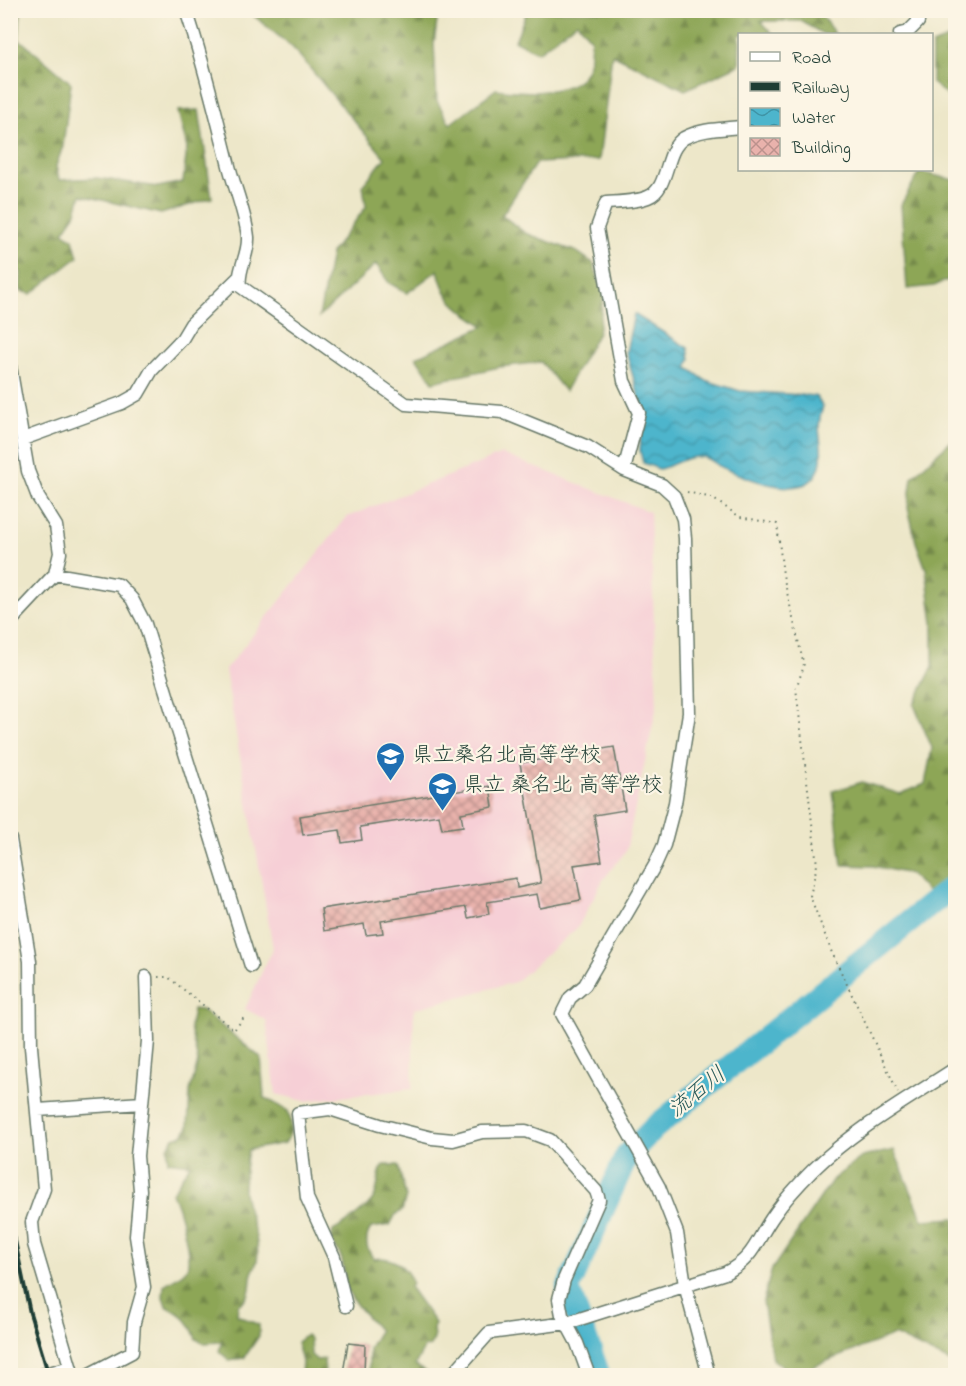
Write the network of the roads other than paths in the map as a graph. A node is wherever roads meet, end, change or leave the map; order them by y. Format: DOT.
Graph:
graph roads {
  1 [pos="186,10"];
  2 [pos="918,10"];
  3 [pos="904,33"];
  4 [pos="738,127"];
  5 [pos="238,278"];
  6 [pos="10,366"];
  7 [pos="23,439"];
  8 [pos="624,470"];
  9 [pos="56,574"];
  10 [pos="10,622"];
  11 [pos="10,839"];
  12 [pos="251,966"];
  13 [pos="147,977"];
  14 [pos="956,1068"];
  15 [pos="142,1103"];
  16 [pos="38,1110"];
  17 [pos="685,1285"];
  18 [pos="346,1306"];
  19 [pos="567,1323"];
  20 [pos="72,1371"];
  21 [pos="39,1376"];
  22 [pos="86,1376"];
  23 [pos="451,1376"];
  24 [pos="589,1376"];
  25 [pos="709,1376"];
  1 -- 5 [label="street"];
  2 -- 3 [label="street"];
  4 -- 8 [label="street"];
  5 -- 7 [label="street"];
  5 -- 8 [label="street"];
  6 -- 7 [label="street"];
  7 -- 9 [label="street"];
  8 -- 17 [label="street"];
  9 -- 10 [label="street"];
  9 -- 12 [label="street"];
  11 -- 16 [label="street"];
  13 -- 15 [label="street"];
  14 -- 17 [label="street"];
  15 -- 16 [label="street"];
  15 -- 22 [label="street"];
  16 -- 20 [label="street"];
  17 -- 19 [label="street"];
  17 -- 25 [label="street"];
  18 -- 19 [label="street"];
  19 -- 23 [label="street"];
  19 -- 24 [label="street"];
  20 -- 21 [label="street"];
}
